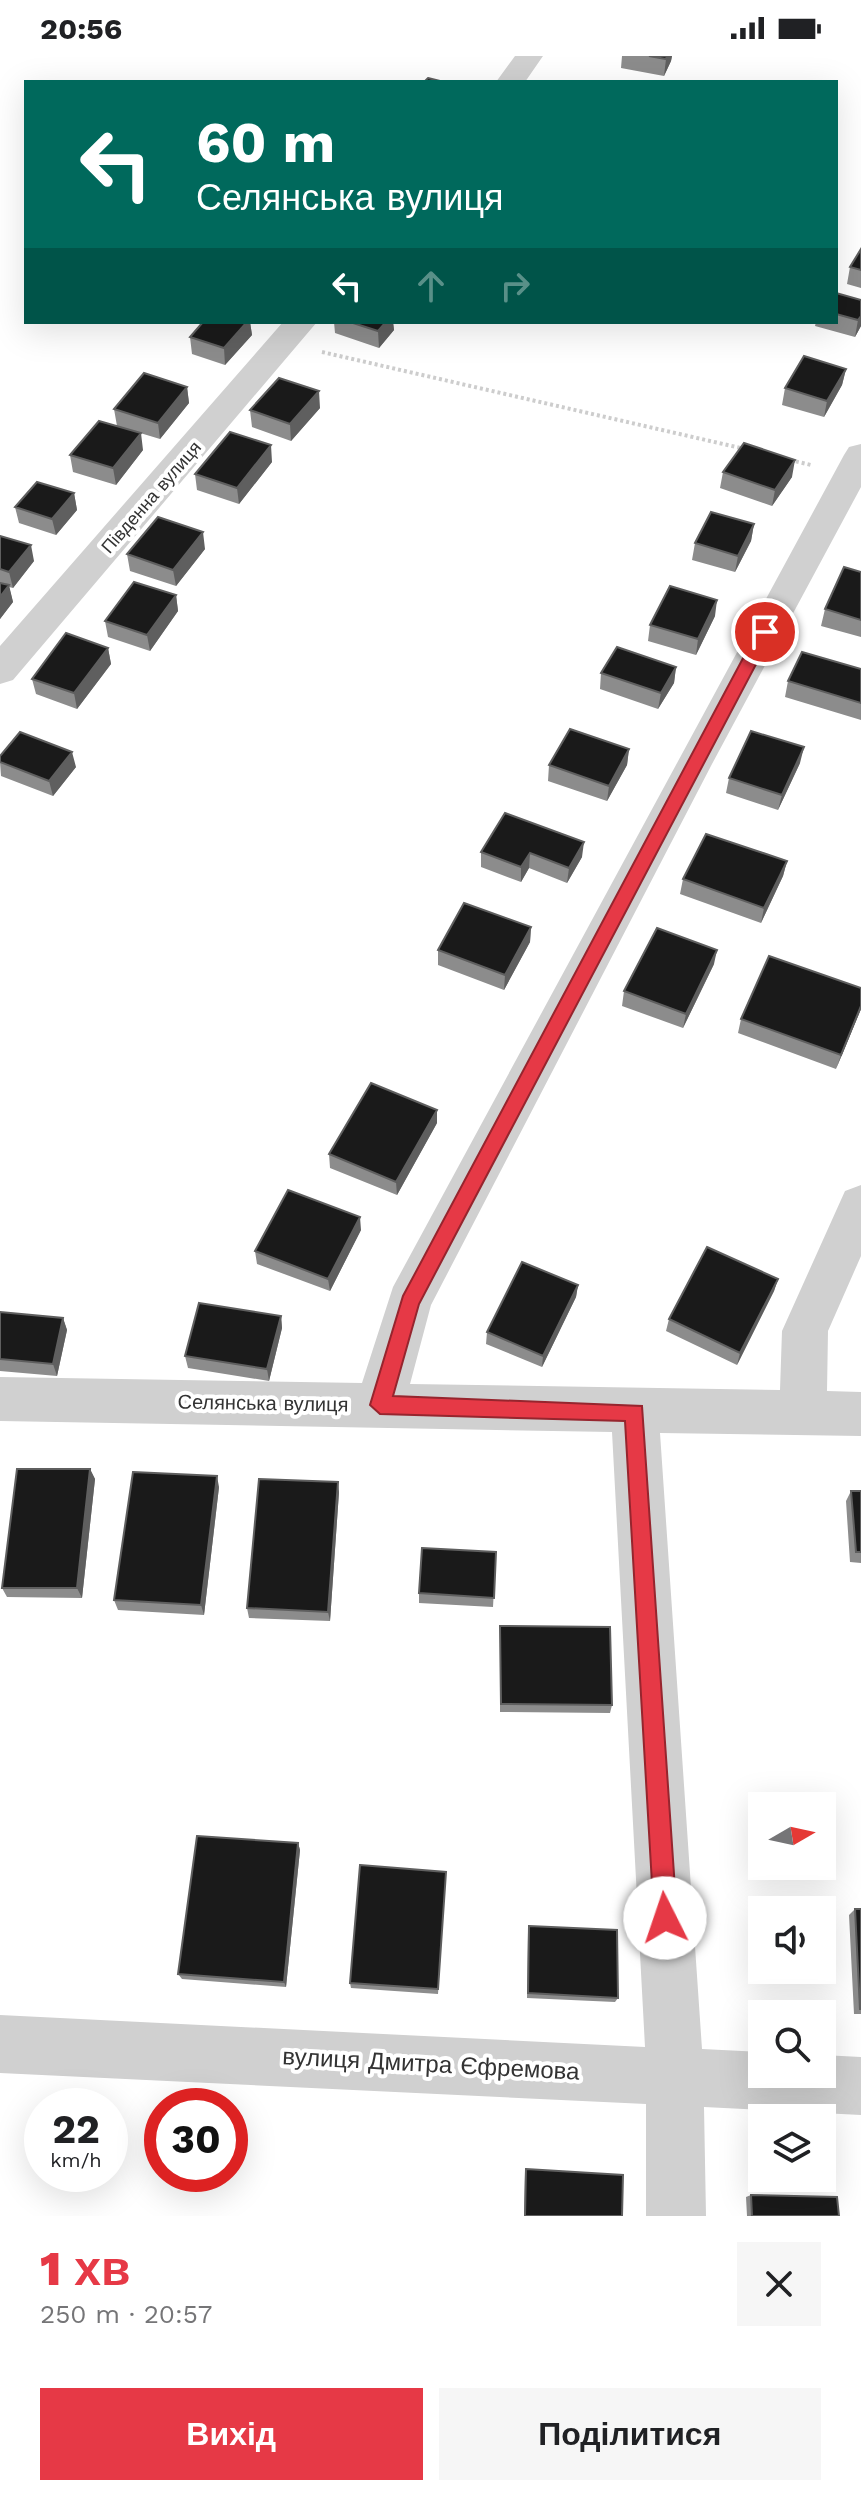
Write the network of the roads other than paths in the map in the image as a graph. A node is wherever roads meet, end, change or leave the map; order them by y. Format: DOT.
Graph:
graph roads {
  1 [pos="529,56"];
  2 [pos="511,80"];
  3 [pos="292,332"];
  4 [pos="856,464"];
  5 [pos="0,671"];
  6 [pos="861,1205"];
  7 [pos="0,1399"];
  8 [pos="380,1405"];
  9 [pos="803,1411"];
  10 [pos="635,1412"];
  11 [pos="861,1414"];
  12 [pos="0,2044"];
  13 [pos="675,2075"];
  14 [pos="861,2086"];
  15 [pos="676,2216"];
  1 -- 2 [label="street"];
  3 -- 5 [label="street, Південна вулиця"];
  4 -- 8 [label="street"];
  6 -- 9 [label="street"];
  7 -- 8 [label="street, Селянська вулиця"];
  8 -- 10 [label="street, Селянська вулиця"];
  9 -- 10 [label="street, Селянська вулиця"];
  9 -- 11 [label="street, Селянська вулиця"];
  10 -- 13 [label="street"];
  12 -- 13 [label="street, вулиця Дмитра Єфремова"];
  13 -- 14 [label="street, вулиця Дмитра Єфремова"];
  13 -- 15 [label="street"];
}
